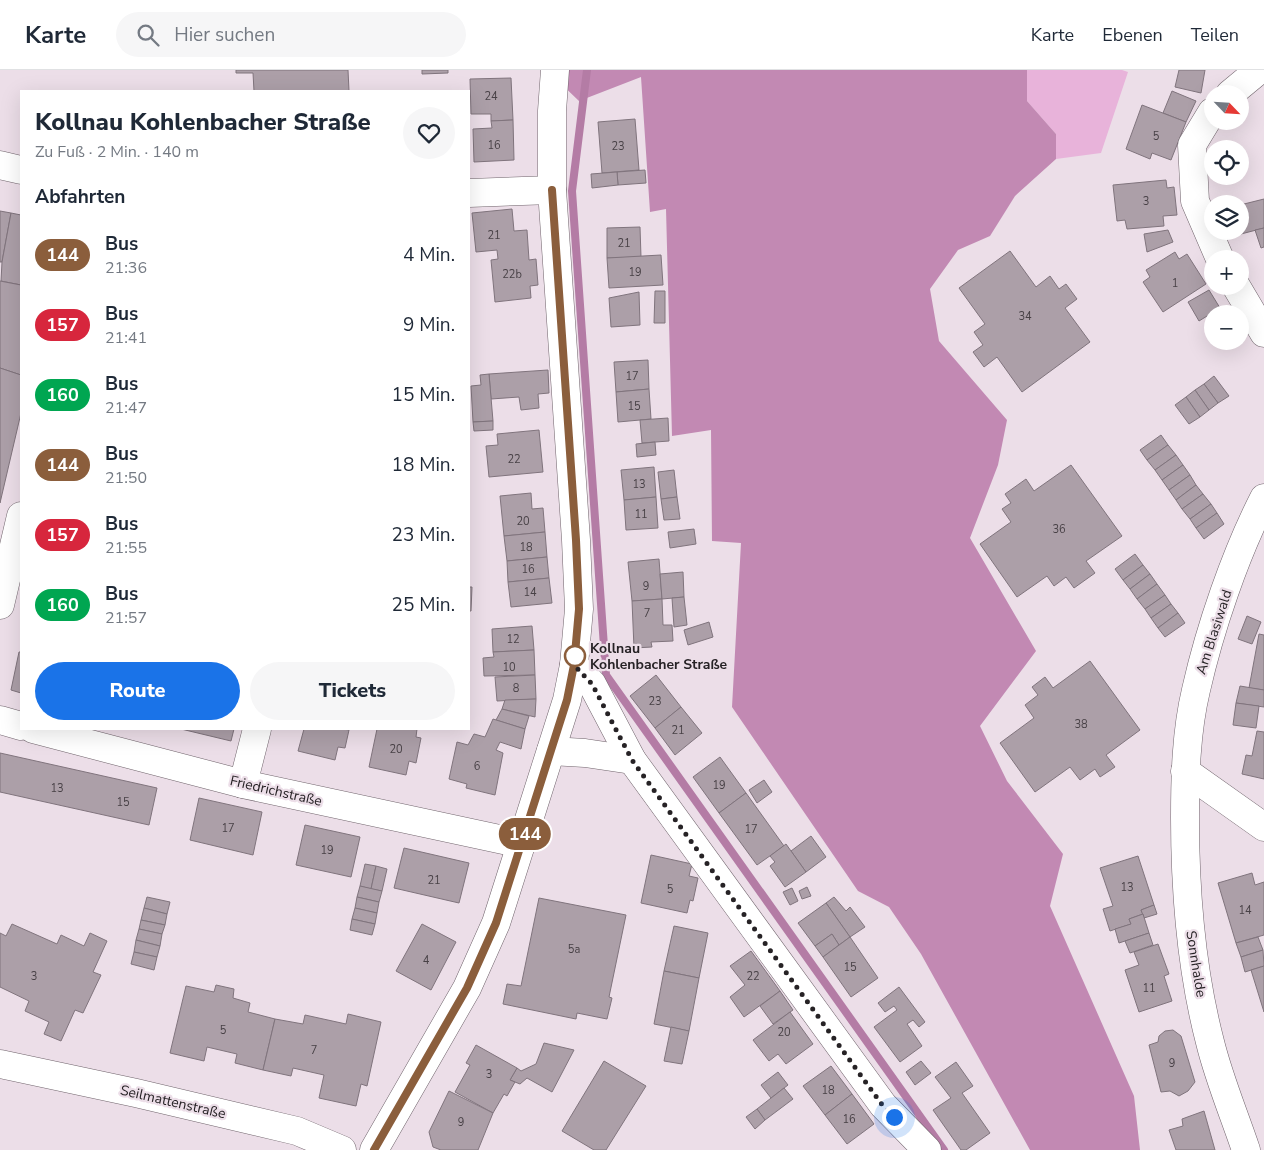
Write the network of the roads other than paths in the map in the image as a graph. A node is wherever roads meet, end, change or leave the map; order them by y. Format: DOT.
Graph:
graph roads {
  1 [pos="1259,70"];
  2 [pos="552,73"];
  3 [pos="1241,85"];
  4 [pos="1204,125"];
  5 [pos="0,164"];
  6 [pos="20,170"];
  7 [pos="552,190"];
  8 [pos="470,193"];
  9 [pos="1216,250"];
  10 [pos="1241,295"];
  11 [pos="1264,333"];
  12 [pos="1264,498"];
  13 [pos="20,520"];
  14 [pos="0,605"];
  15 [pos="574,665"];
  16 [pos="0,720"];
  17 [pos="20,726"];
  18 [pos="36,730"];
  19 [pos="257,730"];
  20 [pos="551,751"];
  21 [pos="632,760"];
  22 [pos="1185,771"];
  23 [pos="242,784"];
  24 [pos="1264,828"];
  25 [pos="522,844"];
  26 [pos="0,1064"];
  27 [pos="342,1150"];
  28 [pos="374,1150"];
  29 [pos="927,1150"];
  30 [pos="1246,1150"];
  1 -- 3 [label="street"];
  2 -- 7 [label="street"];
  4 -- 9 [label="street"];
  5 -- 6 [label="street"];
  7 -- 8 [label="street"];
  7 -- 15 [label="street"];
  10 -- 11 [label="street"];
  12 -- 22 [label="street, Am Blasiwald"];
  13 -- 14 [label="street"];
  15 -- 20 [label="street"];
  15 -- 21 [label="street"];
  16 -- 17 [label="street"];
  18 -- 23 [label="street, Friedrichstraße"];
  19 -- 23 [label="street"];
  20 -- 21 [label="street"];
  20 -- 25 [label="street"];
  21 -- 29 [label="street"];
  22 -- 24 [label="street"];
  22 -- 30 [label="street, Sonnhalde"];
  23 -- 25 [label="street, Friedrichstraße"];
  25 -- 28 [label="street"];
  26 -- 27 [label="street, Seilmattenstraße"];
}
